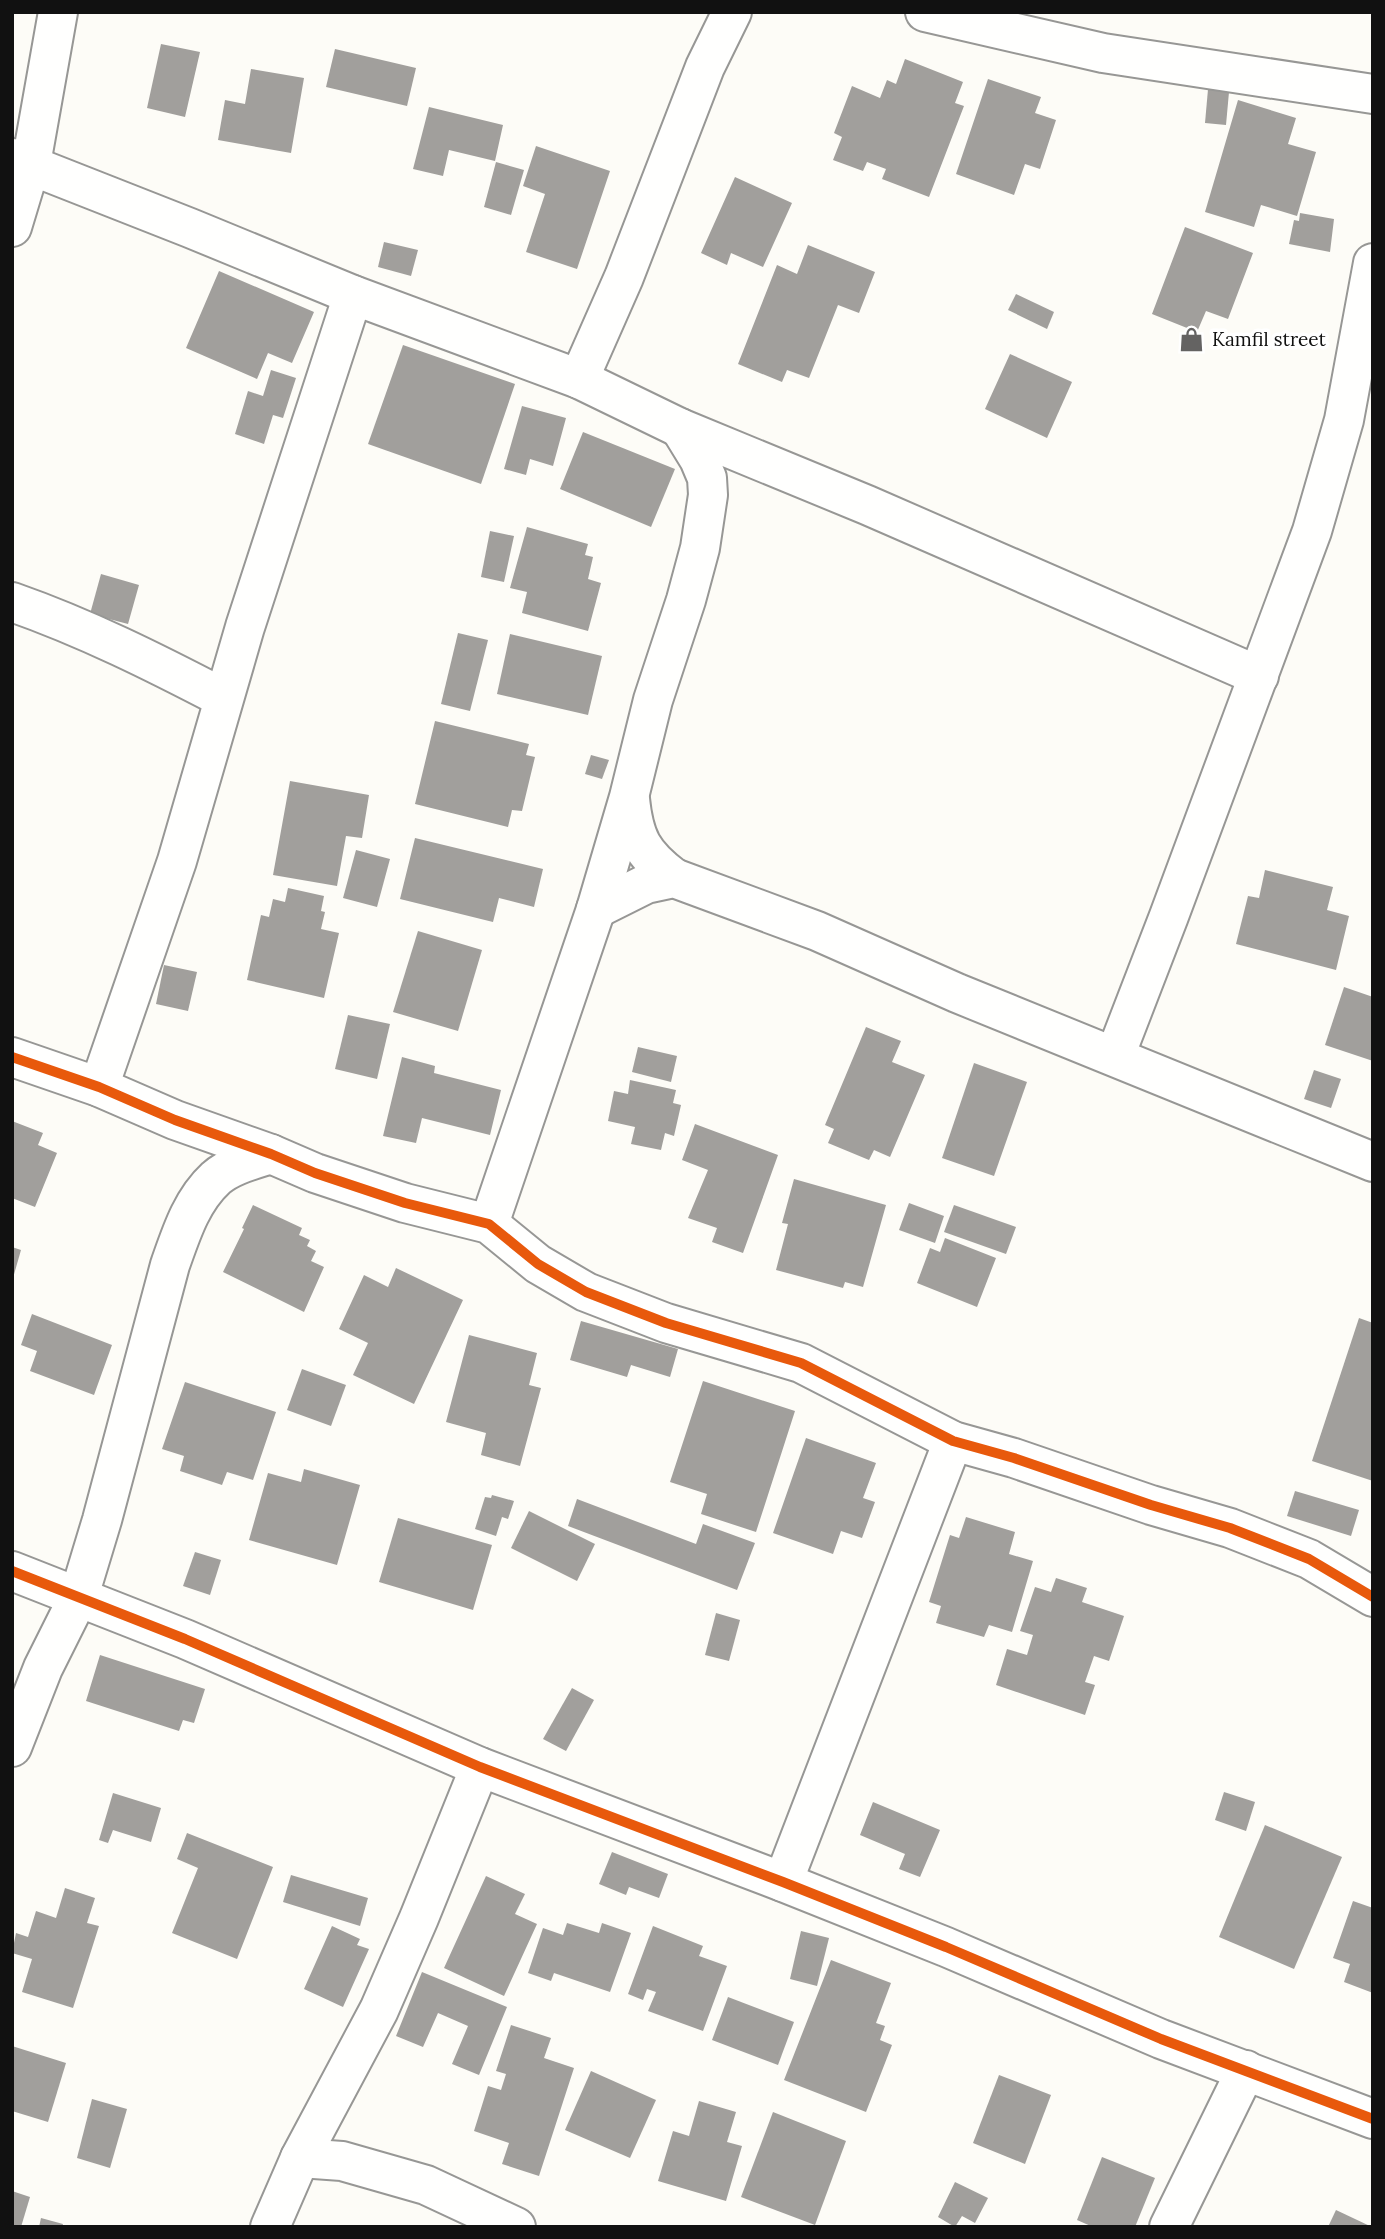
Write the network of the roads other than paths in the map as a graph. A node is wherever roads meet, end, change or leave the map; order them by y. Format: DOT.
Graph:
graph roads {
  1 [pos="58,12"];
  2 [pos="732,12"];
  3 [pos="925,12"];
  4 [pos="1029,23"];
  5 [pos="1373,94"];
  6 [pos="22,161"];
  7 [pos="12,227"];
  8 [pos="1373,263"];
  9 [pos="353,295"];
  10 [pos="579,379"];
  11 [pos="680,428"];
  12 [pos="766,464"];
  13 [pos="708,495"];
  14 [pos="12,602"];
  15 [pos="1259,676"];
  16 [pos="223,698"];
  17 [pos="629,797"];
  18 [pos="674,878"];
  19 [pos="596,909"];
  20 [pos="1115,1056"];
  21 [pos="12,1057"];
  22 [pos="99,1087"];
  23 [pos="175,1121"];
  24 [pos="271,1154"];
  25 [pos="1373,1162"];
  26 [pos="196,1203"];
  27 [pos="489,1224"];
  28 [pos="953,1441"];
  29 [pos="12,1571"];
  30 [pos="79,1596"];
  31 [pos="1373,1597"];
  32 [pos="12,1746"];
  33 [pos="480,1767"];
  34 [pos="783,1882"];
  35 [pos="1246,2070"];
  36 [pos="1373,2119"];
  37 [pos="300,2158"];
  38 [pos="270,2227"];
  39 [pos="516,2227"];
  40 [pos="1168,2227"];
  1 -- 6 [label="street"];
  2 -- 10 [label="street"];
  3 -- 4 [label="street"];
  4 -- 5 [label="street"];
  6 -- 7 [label="street"];
  6 -- 9 [label="street"];
  8 -- 15 [label="street"];
  9 -- 10 [label="street"];
  9 -- 16 [label="street"];
  10 -- 11 [label="street"];
  11 -- 12 [label="street"];
  11 -- 13 [label="street"];
  12 -- 13 [label="street"];
  12 -- 15 [label="street"];
  13 -- 17 [label="street"];
  14 -- 16 [label="street"];
  15 -- 20 [label="street"];
  16 -- 22 [label="street"];
  17 -- 18 [label="street"];
  17 -- 19 [label="street"];
  18 -- 19 [label="street"];
  18 -- 20 [label="street"];
  19 -- 27 [label="street"];
  20 -- 25 [label="street"];
  21 -- 22 [label="street"];
  22 -- 23 [label="street"];
  23 -- 24 [label="street"];
  23 -- 26 [label="street"];
  24 -- 26 [label="street"];
  24 -- 27 [label="street"];
  26 -- 30 [label="street"];
  27 -- 28 [label="street"];
  28 -- 31 [label="street"];
  28 -- 34 [label="street"];
  29 -- 30 [label="street"];
  30 -- 32 [label="street"];
  30 -- 33 [label="street"];
  33 -- 34 [label="street"];
  33 -- 37 [label="street"];
  34 -- 35 [label="street"];
  35 -- 36 [label="street"];
  35 -- 40 [label="street"];
  37 -- 38 [label="street"];
  37 -- 39 [label="street"];
}
